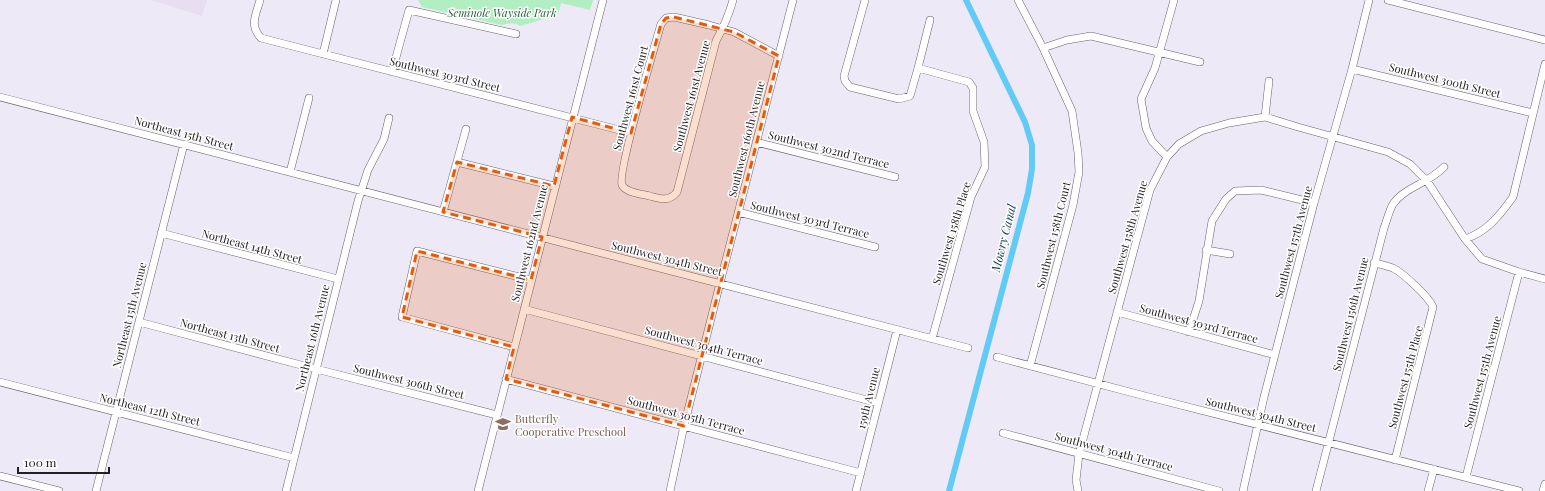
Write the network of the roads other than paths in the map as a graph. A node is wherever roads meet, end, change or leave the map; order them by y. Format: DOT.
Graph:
graph roads {
  1 [pos="260,0"];
  2 [pos="336,0"];
  3 [pos="603,0"];
  4 [pos="733,0"];
  5 [pos="793,0"];
  6 [pos="865,0"];
  7 [pos="1018,0"];
  8 [pos="1174,0"];
  9 [pos="1369,0"];
  10 [pos="1388,0"];
  11 [pos="930,20"];
  12 [pos="722,29"];
  13 [pos="516,34"];
  14 [pos="1545,40"];
  15 [pos="1043,48"];
  16 [pos="1160,53"];
  17 [pos="323,54"];
  18 [pos="779,56"];
  19 [pos="1200,62"];
  20 [pos="1545,64"];
  21 [pos="918,68"];
  22 [pos="1352,69"];
  23 [pos="392,72"];
  24 [pos="1269,81"];
  25 [pos="0,97"];
  26 [pos="309,98"];
  27 [pos="1533,113"];
  28 [pos="572,117"];
  29 [pos="1265,117"];
  30 [pos="389,118"];
  31 [pos="466,129"];
  32 [pos="631,133"];
  33 [pos="1332,136"];
  34 [pos="756,142"];
  35 [pos="184,144"];
  36 [pos="1166,157"];
  37 [pos="457,162"];
  38 [pos="1444,167"];
  39 [pos="290,172"];
  40 [pos="895,177"];
  41 [pos="1427,181"];
  42 [pos="554,186"];
  43 [pos="622,186"];
  44 [pos="362,190"];
  45 [pos="1314,203"];
  46 [pos="443,212"];
  47 [pos="738,212"];
  48 [pos="161,233"];
  49 [pos="542,237"];
  50 [pos="1465,239"];
  51 [pos="875,247"];
  52 [pos="1206,250"];
  53 [pos="1230,254"];
  54 [pos="1374,263"];
  55 [pos="1519,272"];
  56 [pos="338,279"];
  57 [pos="1545,279"];
  58 [pos="531,280"];
  59 [pos="720,283"];
  60 [pos="524,309"];
  61 [pos="1117,312"];
  62 [pos="139,322"];
  63 [pos="897,330"];
  64 [pos="1189,332"];
  65 [pos="932,339"];
  66 [pos="514,347"];
  67 [pos="968,348"];
  68 [pos="703,356"];
  69 [pos="1275,356"];
  70 [pos="997,357"];
  71 [pos="1030,366"];
  72 [pos="316,369"];
  73 [pos="506,379"];
  74 [pos="0,382"];
  75 [pos="1097,383"];
  76 [pos="878,403"];
  77 [pos="116,412"];
  78 [pos="497,415"];
  79 [pos="1259,425"];
  80 [pos="684,426"];
  81 [pos="1003,433"];
  82 [pos="1328,443"];
  83 [pos="1079,454"];
  84 [pos="294,458"];
  85 [pos="1395,460"];
  86 [pos="1434,469"];
  87 [pos="861,473"];
  88 [pos="0,476"];
  89 [pos="1466,477"];
  90 [pos="1545,484"];
  91 [pos="59,491"];
  92 [pos="96,491"];
  93 [pos="286,491"];
  94 [pos="478,491"];
  95 [pos="670,491"];
  96 [pos="856,491"];
  97 [pos="1078,491"];
  98 [pos="1219,491"];
  99 [pos="1243,491"];
  100 [pos="1316,491"];
  101 [pos="1428,491"];
  102 [pos="1519,491"];
  103 [pos="1543,491"];
  1 -- 17 [label="street, Southwest 303rd Street"];
  2 -- 17 [label="street"];
  3 -- 28 [label="street, Southwest 162nd Avenue"];
  4 -- 12 [label="street, Southwest 161st Avenue"];
  5 -- 18 [label="street, Southwest 160th Avenue"];
  6 -- 21 [label="street"];
  7 -- 15 [label="street, Southwest 158th Court"];
  8 -- 16 [label="street"];
  9 -- 22 [label="street, Southwest 157th Avenue"];
  10 -- 14 [label="street"];
  11 -- 21 [label="street"];
  12 -- 18 [label="street"];
  12 -- 32 [label="street, Southwest 161st Court"];
  12 -- 43 [label="street, Southwest 161st Avenue"];
  13 -- 23 [label="street"];
  15 -- 16 [label="street"];
  15 -- 71 [label="street, Southwest 158th Court"];
  16 -- 19 [label="street"];
  16 -- 36 [label="street"];
  17 -- 23 [label="street, Southwest 303rd Street"];
  18 -- 34 [label="street, Southwest 160th Avenue"];
  20 -- 27 [label="street"];
  21 -- 65 [label="street, Southwest 158th Place"];
  22 -- 27 [label="street, Southwest 300th Street"];
  22 -- 33 [label="street, Southwest 157th Avenue"];
  23 -- 28 [label="street, Southwest 303rd Street"];
  24 -- 29 [label="street"];
  25 -- 35 [label="street, Northeast 15th Street"];
  26 -- 39 [label="street"];
  27 -- 50 [label="street"];
  28 -- 32 [label="street, Southwest 303rd Street"];
  28 -- 42 [label="street, Southwest 162nd Avenue"];
  29 -- 33 [label="street"];
  29 -- 36 [label="street"];
  30 -- 44 [label="street, Northeast 16th Avenue"];
  31 -- 37 [label="street"];
  32 -- 43 [label="street, Southwest 161st Court"];
  33 -- 41 [label="street"];
  33 -- 45 [label="street, Southwest 157th Avenue"];
  34 -- 40 [label="street, Southwest 302nd Terrace"];
  34 -- 47 [label="street, Southwest 160th Avenue"];
  35 -- 39 [label="street, Northeast 15th Street"];
  35 -- 48 [label="street, Northeast 15th Avenue"];
  36 -- 61 [label="street, Southwest 158th Avenue"];
  37 -- 42 [label="street"];
  37 -- 46 [label="street"];
  38 -- 41 [label="street, Southwest 156th Avenue"];
  39 -- 44 [label="street, Northeast 15th Street"];
  41 -- 50 [label="street"];
  41 -- 54 [label="street, Southwest 156th Avenue"];
  42 -- 49 [label="street, Southwest 162nd Avenue"];
  44 -- 46 [label="street, Southwest 304th Street"];
  44 -- 56 [label="street, Northeast 16th Avenue"];
  45 -- 52 [label="street"];
  45 -- 69 [label="street, Southwest 157th Avenue"];
  46 -- 49 [label="street, Southwest 304th Street"];
  47 -- 51 [label="street, Southwest 303rd Terrace"];
  47 -- 59 [label="street, Southwest 160th Avenue"];
  48 -- 56 [label="street, Northeast 14th Street"];
  48 -- 62 [label="street, Northeast 15th Avenue"];
  49 -- 58 [label="street, Southwest 162nd Avenue"];
  49 -- 59 [label="street, Southwest 304th Street"];
  50 -- 55 [label="street"];
  52 -- 53 [label="street"];
  52 -- 64 [label="street"];
  54 -- 82 [label="street, Southwest 156th Avenue"];
  54 -- 85 [label="street, Southwest 155th Place"];
  55 -- 57 [label="street"];
  55 -- 89 [label="street, Southwest 155th Avenue"];
  56 -- 72 [label="street, Northeast 16th Avenue"];
  58 -- 60 [label="street, Southwest 162nd Avenue"];
  58 -- 66 [label="street"];
  59 -- 63 [label="street, Southwest 304th Street"];
  59 -- 68 [label="street, Southwest 160th Avenue"];
  60 -- 66 [label="street, Southwest 162nd Avenue"];
  60 -- 68 [label="street, Southwest 304th Terrace"];
  61 -- 64 [label="street, Southwest 303rd Terrace"];
  61 -- 75 [label="street, Southwest 158th Avenue"];
  62 -- 72 [label="street, Northeast 13th Street"];
  62 -- 77 [label="street, Northeast 15th Avenue"];
  63 -- 65 [label="street, Southwest 304th Street"];
  63 -- 76 [label="street, 159th Avenue"];
  64 -- 69 [label="street, Southwest 303rd Terrace"];
  65 -- 67 [label="street, Southwest 304th Street"];
  66 -- 73 [label="street, Southwest 162nd Avenue"];
  68 -- 76 [label="street, Southwest 304th Terrace"];
  68 -- 80 [label="street, Southwest 160th Avenue"];
  69 -- 79 [label="street, Southwest 157th Avenue"];
  70 -- 71 [label="street, Southwest 304th Street"];
  71 -- 75 [label="street, Southwest 304th Street"];
  72 -- 78 [label="street, Southwest 306th Street"];
  72 -- 84 [label="street, Northeast 16th Avenue"];
  73 -- 78 [label="street, Southwest 162nd Avenue"];
  73 -- 80 [label="street, Southwest 305th Terrace"];
  74 -- 77 [label="street, Northeast 12th Street"];
  75 -- 79 [label="street, Southwest 304th Street"];
  75 -- 83 [label="street, Southwest 158th Avenue"];
  76 -- 87 [label="street, 159th Avenue"];
  77 -- 84 [label="street, Northeast 12th Street"];
  77 -- 92 [label="street, Northeast 15th Avenue"];
  78 -- 94 [label="street, Southwest 162nd Avenue"];
  79 -- 82 [label="street, Southwest 304th Street"];
  79 -- 99 [label="street, Southwest 157th Avenue"];
  80 -- 87 [label="street, Southwest 305th Terrace"];
  80 -- 95 [label="street"];
  81 -- 83 [label="street, Southwest 304th Terrace"];
  82 -- 85 [label="street, Southwest 304th Street"];
  82 -- 100 [label="street, Southwest 156th Avenue"];
  83 -- 97 [label="street, Southwest 158th Avenue"];
  83 -- 98 [label="street, Southwest 304th Terrace"];
  84 -- 93 [label="street, Northeast 16th Avenue"];
  85 -- 86 [label="street, Southwest 304th Street"];
  86 -- 89 [label="street, Southwest 304th Street"];
  86 -- 101 [label="street"];
  87 -- 96 [label="street, 159th Avenue"];
  88 -- 91 [label="street"];
  89 -- 102 [label="street, Southwest 304th Street"];
  90 -- 103 [label="street"];
}
